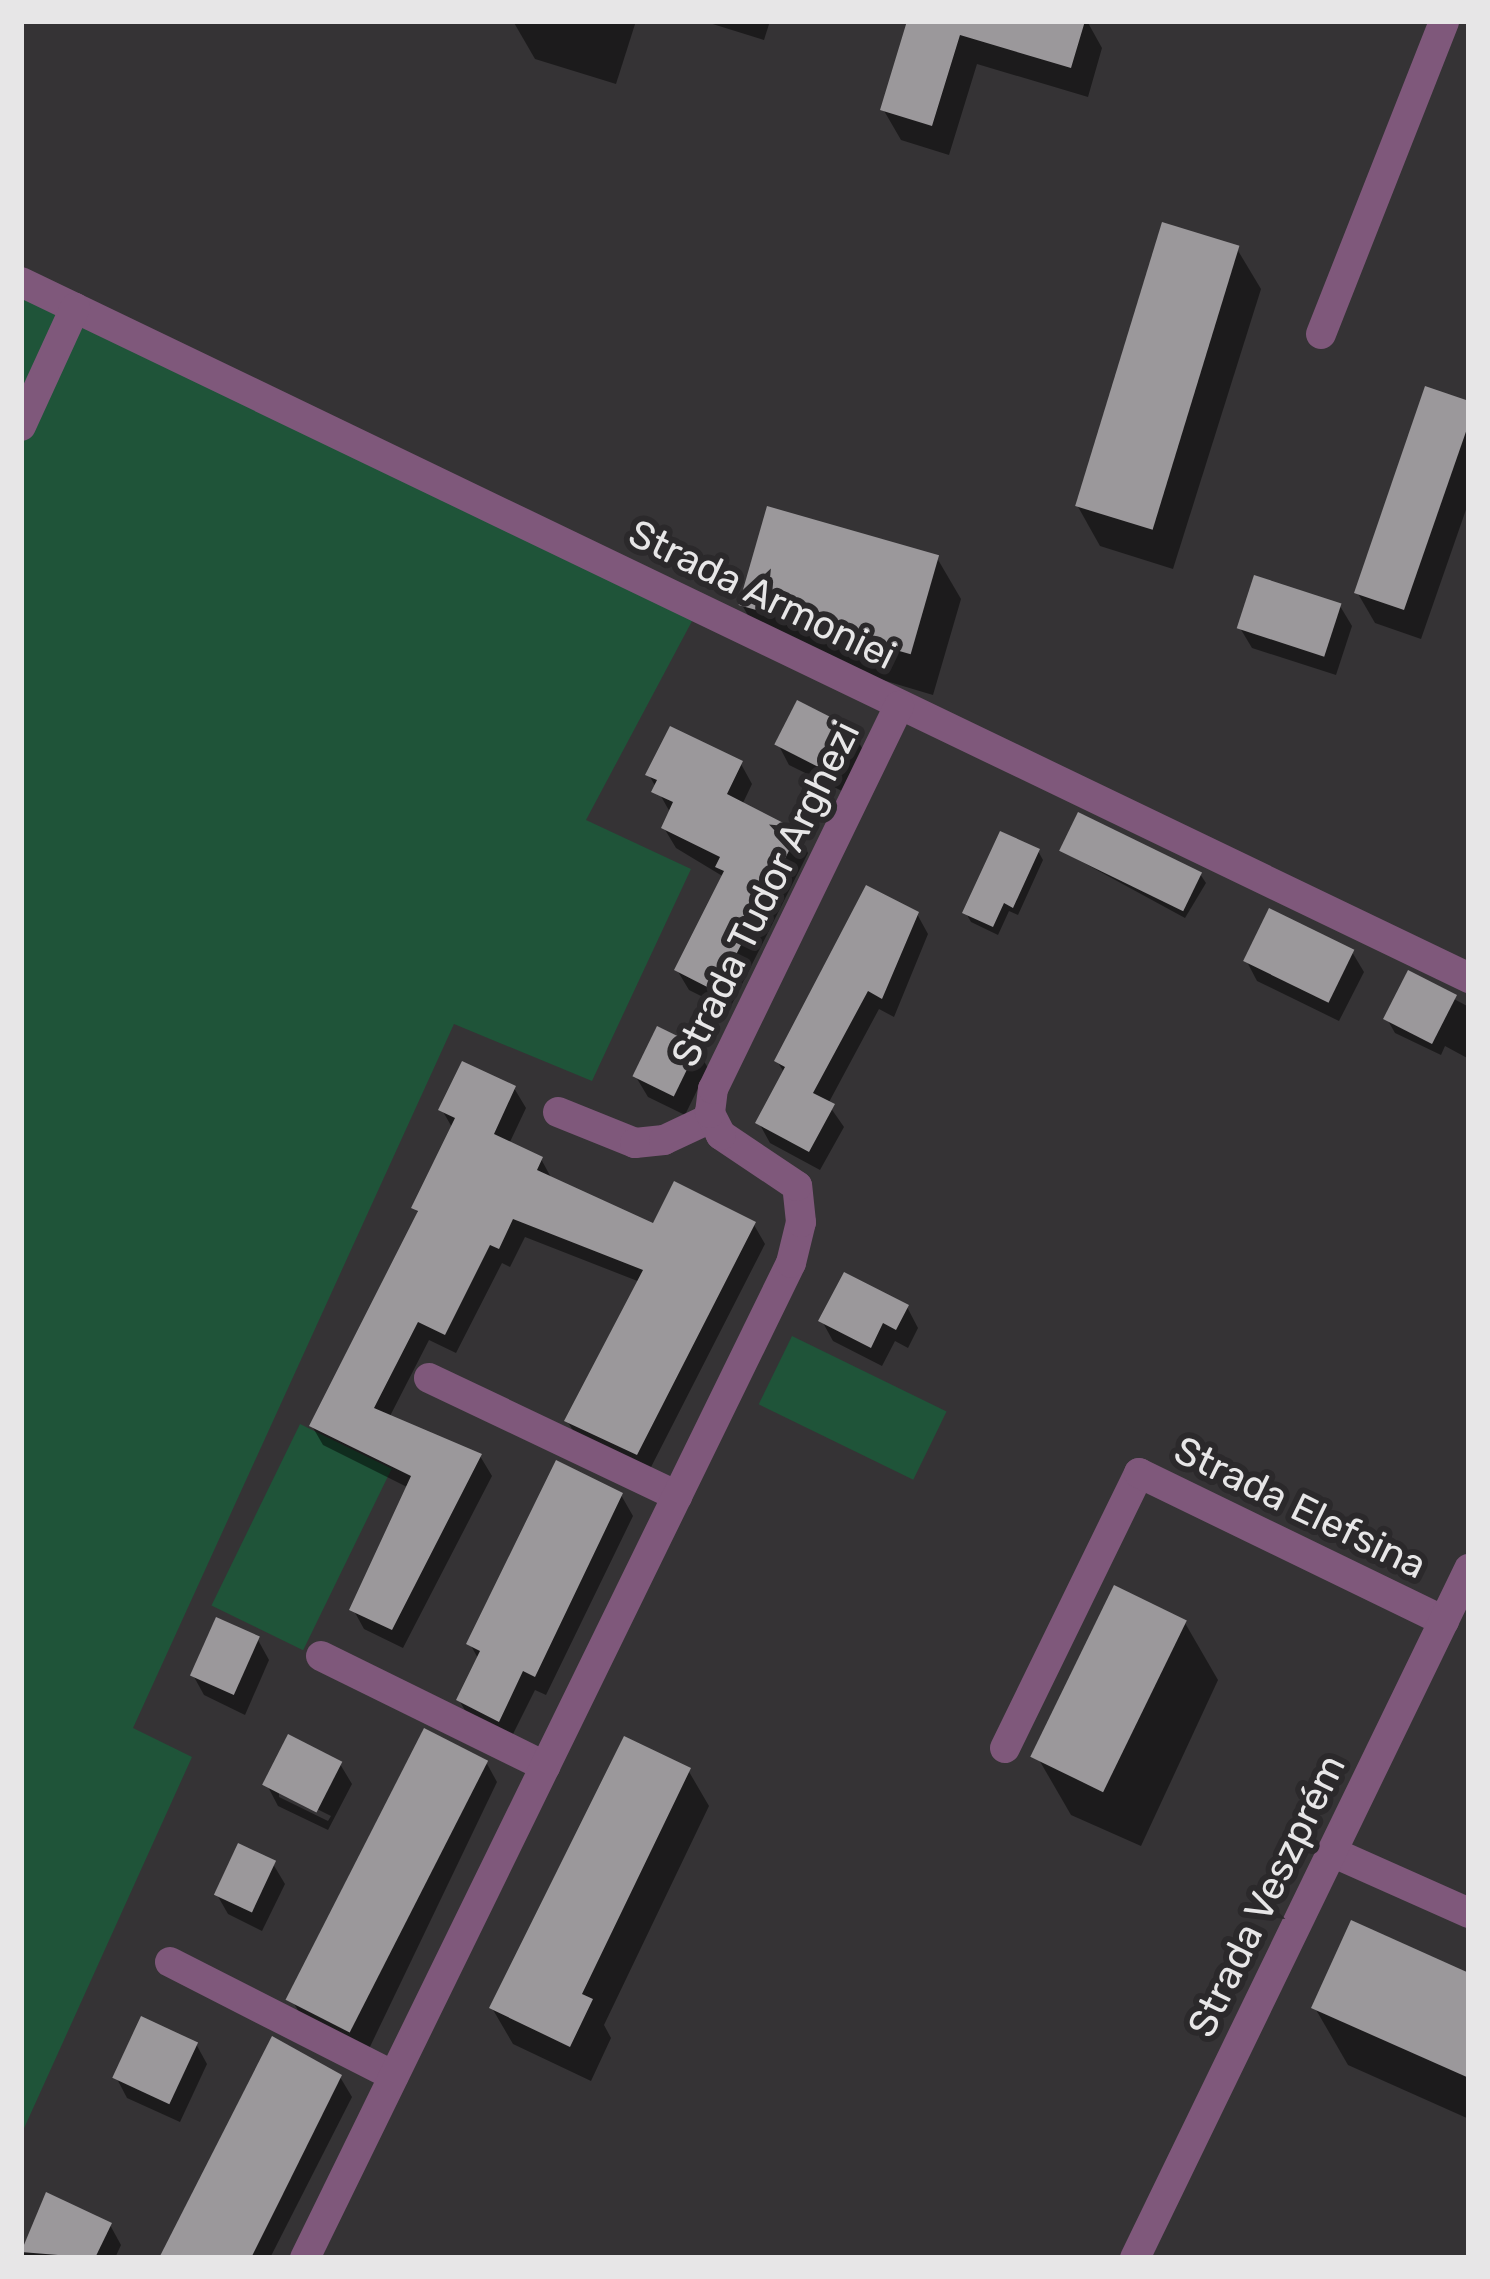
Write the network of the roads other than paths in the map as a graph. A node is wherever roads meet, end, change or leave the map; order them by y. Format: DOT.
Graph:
graph roads {
  1 [pos="1444,21"];
  2 [pos="21,282"];
  3 [pos="75,308"];
  4 [pos="1321,334"];
  5 [pos="21,426"];
  6 [pos="899,706"];
  7 [pos="1469,978"];
  8 [pos="558,1112"];
  9 [pos="711,1118"];
  10 [pos="429,1378"];
  11 [pos="677,1496"];
  12 [pos="1469,1569"];
  13 [pos="1444,1621"];
  14 [pos="321,1656"];
  15 [pos="1005,1748"];
  16 [pos="545,1766"];
  17 [pos="1332,1852"];
  18 [pos="1469,1913"];
  19 [pos="170,1962"];
  20 [pos="394,2076"];
  21 [pos="305,2258"];
  22 [pos="1135,2258"];
  1 -- 4 [label="street"];
  2 -- 3 [label="street, Strada Armoniei"];
  3 -- 5 [label="street"];
  3 -- 6 [label="street, Strada Armoniei"];
  6 -- 7 [label="street, Strada Armoniei"];
  6 -- 9 [label="street, Strada Tudor Arghezi"];
  8 -- 9 [label="street, Strada Tudor Arghezi"];
  9 -- 11 [label="street, Strada Tudor Arghezi"];
  10 -- 11 [label="street"];
  11 -- 16 [label="street, Strada Tudor Arghezi"];
  12 -- 13 [label="street, Strada Veszprém"];
  13 -- 15 [label="street, Strada Elefsina"];
  13 -- 17 [label="street, Strada Veszprém"];
  14 -- 16 [label="street"];
  16 -- 20 [label="street, Strada Tudor Arghezi"];
  17 -- 18 [label="street"];
  17 -- 22 [label="street, Strada Veszprém"];
  19 -- 20 [label="street"];
  20 -- 21 [label="street, Strada Tudor Arghezi"];
}
